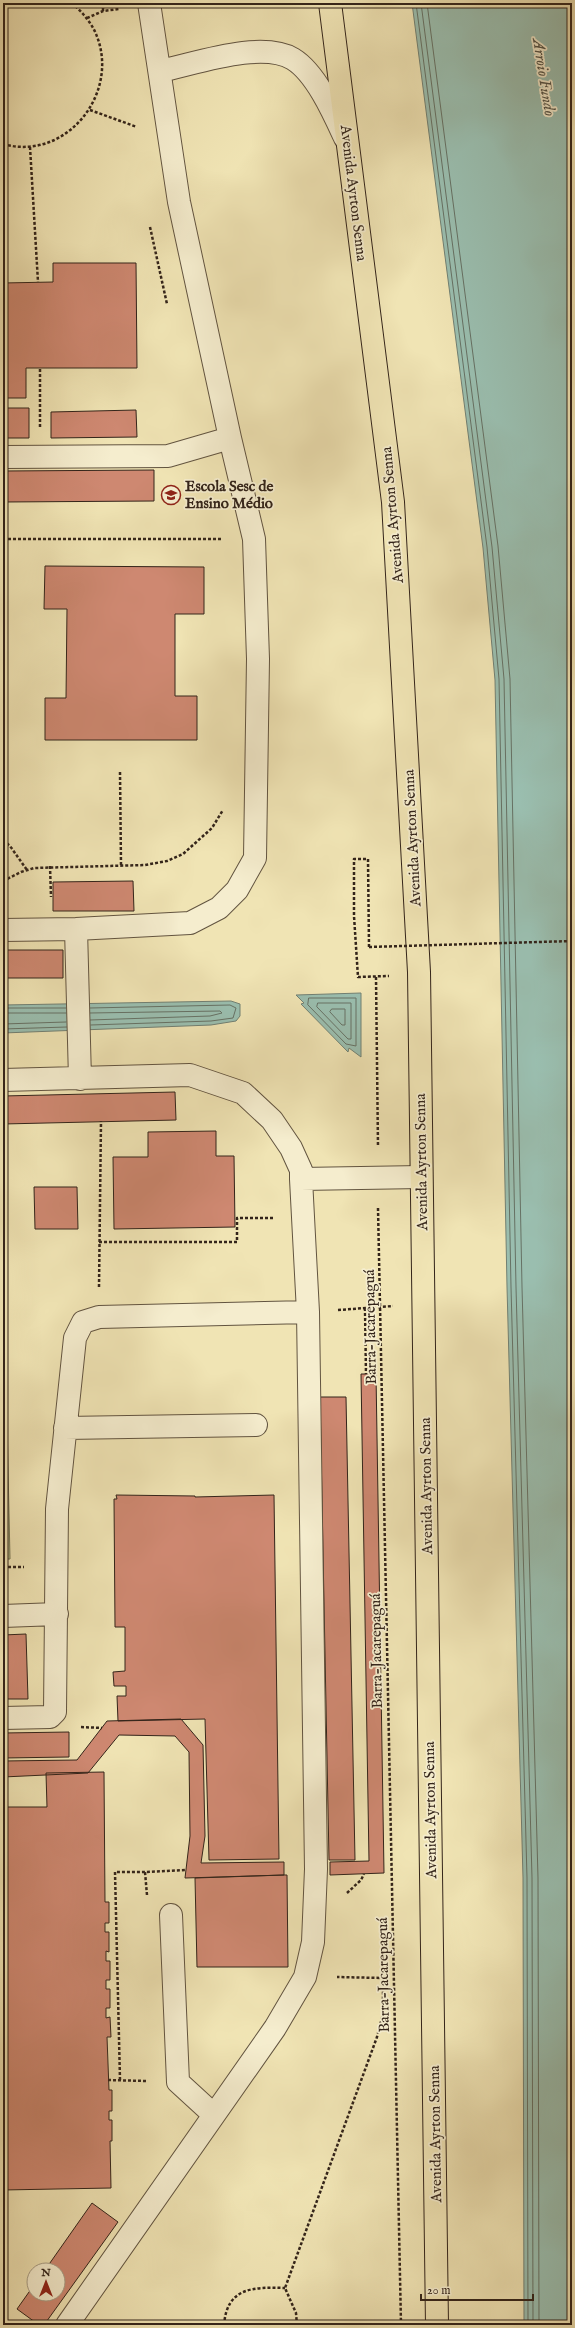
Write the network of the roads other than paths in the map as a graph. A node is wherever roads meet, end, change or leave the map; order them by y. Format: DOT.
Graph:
graph roads {
  1 [pos="149,3"];
  2 [pos="330,3"];
  3 [pos="160,71"];
  4 [pos="348,143"];
  5 [pos="230,438"];
  6 [pos="3,457"];
  7 [pos="76,929"];
  8 [pos="3,930"];
  9 [pos="80,1079"];
  10 [pos="3,1080"];
  11 [pos="421,1177"];
  12 [pos="301,1179"];
  13 [pos="308,1312"];
  14 [pos="256,1425"];
  15 [pos="65,1428"];
  16 [pos="57,1614"];
  17 [pos="3,1616"];
  18 [pos="3,1718"];
  19 [pos="171,1915"];
  20 [pos="214,2115"];
  21 [pos="67,2325"];
  22 [pos="437,2325"];
  1 -- 3 [label="lane"];
  2 -- 4 [label="highway, Avenida Ayrton Senna"];
  3 -- 4 [label="lane"];
  3 -- 5 [label="lane"];
  4 -- 11 [label="highway, Avenida Ayrton Senna"];
  5 -- 6 [label="lane"];
  5 -- 7 [label="lane"];
  7 -- 8 [label="lane"];
  7 -- 9 [label="lane"];
  9 -- 10 [label="lane"];
  9 -- 12 [label="lane"];
  11 -- 12 [label="lane"];
  11 -- 22 [label="highway, Avenida Ayrton Senna"];
  12 -- 13 [label="lane"];
  13 -- 15 [label="lane"];
  13 -- 20 [label="lane"];
  14 -- 15 [label="lane"];
  15 -- 16 [label="lane"];
  16 -- 17 [label="lane"];
  16 -- 18 [label="lane"];
  19 -- 20 [label="lane"];
  20 -- 21 [label="lane"];
}
